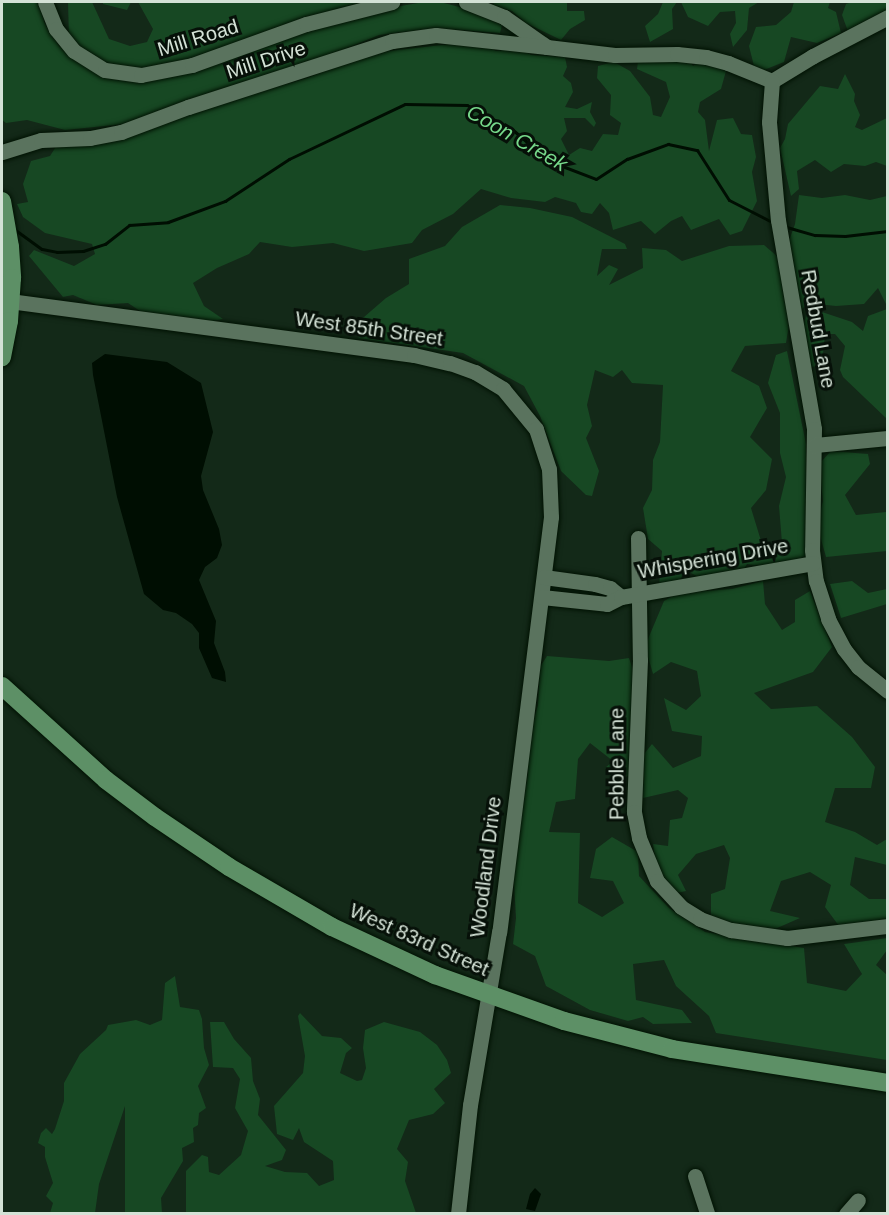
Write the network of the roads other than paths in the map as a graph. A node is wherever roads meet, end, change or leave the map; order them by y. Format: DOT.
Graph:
graph roads {
  1 [pos="45,2"];
  2 [pos="392,2"];
  3 [pos="466,2"];
  4 [pos="888,17"];
  5 [pos="547,46"];
  6 [pos="772,81"];
  7 [pos="2,152"];
  8 [pos="2,201"];
  9 [pos="6,301"];
  10 [pos="2,357"];
  11 [pos="888,438"];
  12 [pos="815,446"];
  13 [pos="638,538"];
  14 [pos="813,563"];
  15 [pos="544,577"];
  16 [pos="638,594"];
  17 [pos="542,597"];
  18 [pos="621,597"];
  19 [pos="2,686"];
  20 [pos="888,691"];
  21 [pos="888,926"];
  22 [pos="490,996"];
  23 [pos="888,1083"];
  24 [pos="695,1176"];
  25 [pos="858,1200"];
  26 [pos="458,1214"];
  27 [pos="708,1214"];
  28 [pos="846,1214"];
  1 -- 2 [label="street, Mill Road"];
  3 -- 5 [label="street"];
  4 -- 6 [label="street"];
  5 -- 6 [label="street"];
  5 -- 7 [label="street, Mill Drive"];
  6 -- 12 [label="street, Redbud Lane"];
  8 -- 9 [label="main road"];
  9 -- 10 [label="main road"];
  9 -- 15 [label="street, West 85th Street"];
  11 -- 12 [label="street"];
  12 -- 14 [label="street, Redbud Lane"];
  13 -- 16 [label="street, Pebble Lane"];
  14 -- 16 [label="street, Whispering Drive"];
  14 -- 20 [label="street, Redbud Lane"];
  15 -- 17 [label="street, West 85th Street"];
  15 -- 18 [label="street, Whispering Drive"];
  16 -- 18 [label="street, Whispering Drive"];
  16 -- 21 [label="street, Pebble Lane"];
  17 -- 18 [label="street, Whispering Drive"];
  17 -- 22 [label="street, Woodland Drive"];
  19 -- 22 [label="main road, West 83rd Street"];
  22 -- 23 [label="main road, West 83rd Street"];
  22 -- 26 [label="street, Woodland Drive"];
  24 -- 27 [label="street"];
  25 -- 28 [label="street"];
}
